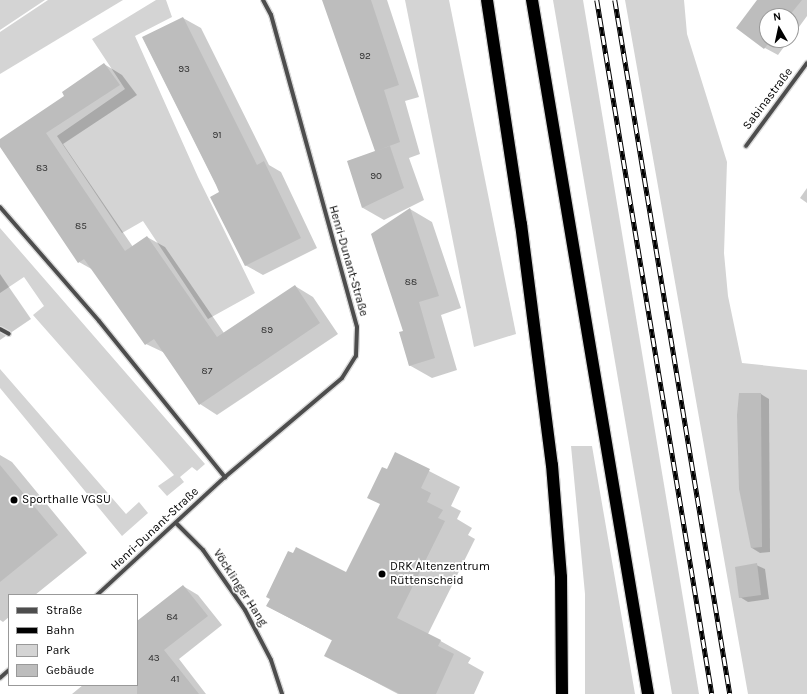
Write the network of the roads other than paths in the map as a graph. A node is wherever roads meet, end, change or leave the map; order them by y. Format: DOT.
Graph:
graph roads {
  1 [pos="263,0"];
  2 [pos="487,0"];
  3 [pos="532,0"];
  4 [pos="807,63"];
  5 [pos="746,146"];
  6 [pos="0,207"];
  7 [pos="0,329"];
  8 [pos="9,334"];
  9 [pos="225,477"];
  10 [pos="177,524"];
  11 [pos="98,594"];
  12 [pos="8,671"];
  13 [pos="0,678"];
  14 [pos="282,694"];
  15 [pos="562,694"];
  16 [pos="648,694"];
  1 -- 9 [label="street, Henri-Dunant-Straße"];
  2 -- 15 [label="highway"];
  3 -- 16 [label="highway"];
  4 -- 5 [label="street, Sabinastraße"];
  6 -- 9 [label="street"];
  7 -- 8 [label="street"];
  9 -- 10 [label="street, Henri-Dunant-Straße"];
  10 -- 11 [label="street, Henri-Dunant-Straße"];
  10 -- 14 [label="street, Vöcklinger Hang"];
  12 -- 13 [label="street"];
}
